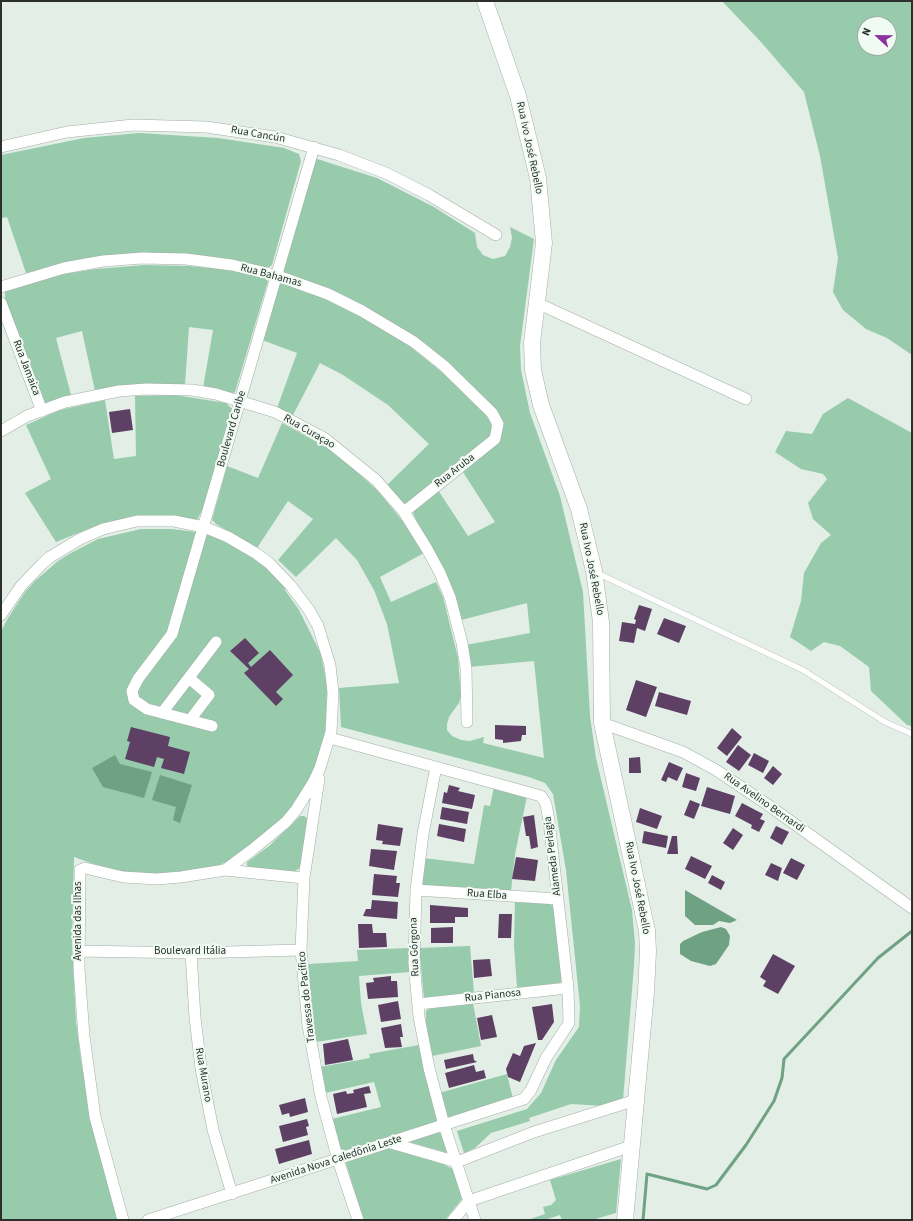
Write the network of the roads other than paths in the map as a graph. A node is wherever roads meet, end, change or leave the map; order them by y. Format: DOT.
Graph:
graph roads {
  1 [pos="485,1"];
  2 [pos="1,147"];
  3 [pos="314,147"];
  4 [pos="496,235"];
  5 [pos="275,275"];
  6 [pos="1,287"];
  7 [pos="1,303"];
  8 [pos="537,303"];
  9 [pos="746,399"];
  10 [pos="240,401"];
  11 [pos="42,411"];
  12 [pos="498,424"];
  13 [pos="1,431"];
  14 [pos="404,512"];
  15 [pos="204,527"];
  16 [pos="594,571"];
  17 [pos="1,615"];
  18 [pos="216,642"];
  19 [pos="189,678"];
  20 [pos="162,713"];
  21 [pos="190,720"];
  22 [pos="467,722"];
  23 [pos="602,723"];
  24 [pos="212,726"];
  25 [pos="912,734"];
  26 [pos="330,738"];
  27 [pos="436,767"];
  28 [pos="320,768"];
  29 [pos="225,870"];
  30 [pos="304,878"];
  31 [pos="416,890"];
  32 [pos="558,900"];
  33 [pos="912,908"];
  34 [pos="301,950"];
  35 [pos="79,952"];
  36 [pos="191,953"];
  37 [pos="568,988"];
  38 [pos="418,1004"];
  39 [pos="524,1099"];
  40 [pos="636,1100"];
  41 [pos="444,1125"];
  42 [pos="391,1143"];
  43 [pos="631,1146"];
  44 [pos="338,1160"];
  45 [pos="457,1162"];
  46 [pos="232,1194"];
  47 [pos="469,1201"];
  48 [pos="622,1219"];
  49 [pos="123,1220"];
  50 [pos="148,1220"];
  51 [pos="358,1220"];
  52 [pos="453,1220"];
  53 [pos="475,1220"];
  1 -- 8 [label="street, Rua Ivo José Rebello"];
  2 -- 3 [label="street, Rua Cancún"];
  3 -- 4 [label="street, Rua Cancún"];
  3 -- 5 [label="street, Boulevard Caribe"];
  5 -- 6 [label="street, Rua Bahamas"];
  5 -- 10 [label="street, Boulevard Caribe"];
  5 -- 12 [label="street, Rua Bahamas"];
  7 -- 11 [label="street, Rua Jamaica"];
  8 -- 9 [label="street"];
  8 -- 16 [label="street, Rua Ivo José Rebello"];
  10 -- 11 [label="street, Rua Curaçao"];
  10 -- 14 [label="street, Rua Curaçao"];
  10 -- 15 [label="street, Boulevard Caribe"];
  11 -- 13 [label="street, Rua Curaçao"];
  12 -- 14 [label="street, Rua Aruba"];
  14 -- 22 [label="street, Rua Curaçao"];
  15 -- 17 [label="street, Avenida das Ilhas"];
  15 -- 20 [label="street, Boulevard Caribe"];
  15 -- 26 [label="street, Avenida das Ilhas"];
  16 -- 23 [label="street, Rua Ivo José Rebello"];
  16 -- 25 [label="lane"];
  18 -- 19 [label="street"];
  19 -- 20 [label="street"];
  19 -- 21 [label="street"];
  20 -- 21 [label="street"];
  21 -- 24 [label="street"];
  23 -- 33 [label="street, Rua Avelino Bernardi"];
  23 -- 40 [label="street, Rua Ivo José Rebello"];
  26 -- 27 [label="street, Alameda Perlagia"];
  26 -- 28 [label="street, Avenida das Ilhas"];
  27 -- 31 [label="street, Rua Górgona"];
  27 -- 32 [label="street, Alameda Perlagia"];
  28 -- 29 [label="street, Avenida das Ilhas"];
  28 -- 30 [label="street, Travessa do Pacífico"];
  29 -- 30 [label="street"];
  29 -- 35 [label="street, Avenida das Ilhas"];
  30 -- 34 [label="street, Travessa do Pacífico"];
  31 -- 32 [label="street, Rua Elba"];
  31 -- 38 [label="street, Rua Górgona"];
  32 -- 37 [label="street, Alameda Perlagia"];
  34 -- 36 [label="street, Boulevard Itália"];
  34 -- 44 [label="street, Travessa do Pacífico"];
  35 -- 36 [label="street, Boulevard Itália"];
  35 -- 49 [label="street, Avenida das Ilhas"];
  36 -- 46 [label="street, Rua Murano"];
  37 -- 38 [label="street, Rua Pianosa"];
  37 -- 39 [label="street, Alameda Perlagia"];
  38 -- 41 [label="street, Rua Górgona"];
  39 -- 41 [label="street, Avenida Nova Caledônia Leste"];
  40 -- 43 [label="street, Rua Ivo José Rebello"];
  40 -- 45 [label="street"];
  41 -- 42 [label="street, Avenida Nova Caledônia Leste"];
  41 -- 45 [label="street, Rua Górgona"];
  42 -- 44 [label="street, Avenida Nova Caledônia Leste"];
  42 -- 45 [label="street"];
  43 -- 47 [label="street"];
  43 -- 48 [label="street, Rua Ivo José Rebello"];
  44 -- 46 [label="street, Avenida Nova Caledônia Leste"];
  44 -- 51 [label="street, Travessa do Pacífico"];
  45 -- 47 [label="street, Rua Górgona"];
  46 -- 50 [label="street, Avenida Nova Caledônia Leste"];
  47 -- 52 [label="street"];
  47 -- 53 [label="street, Rua Górgona"];
}
